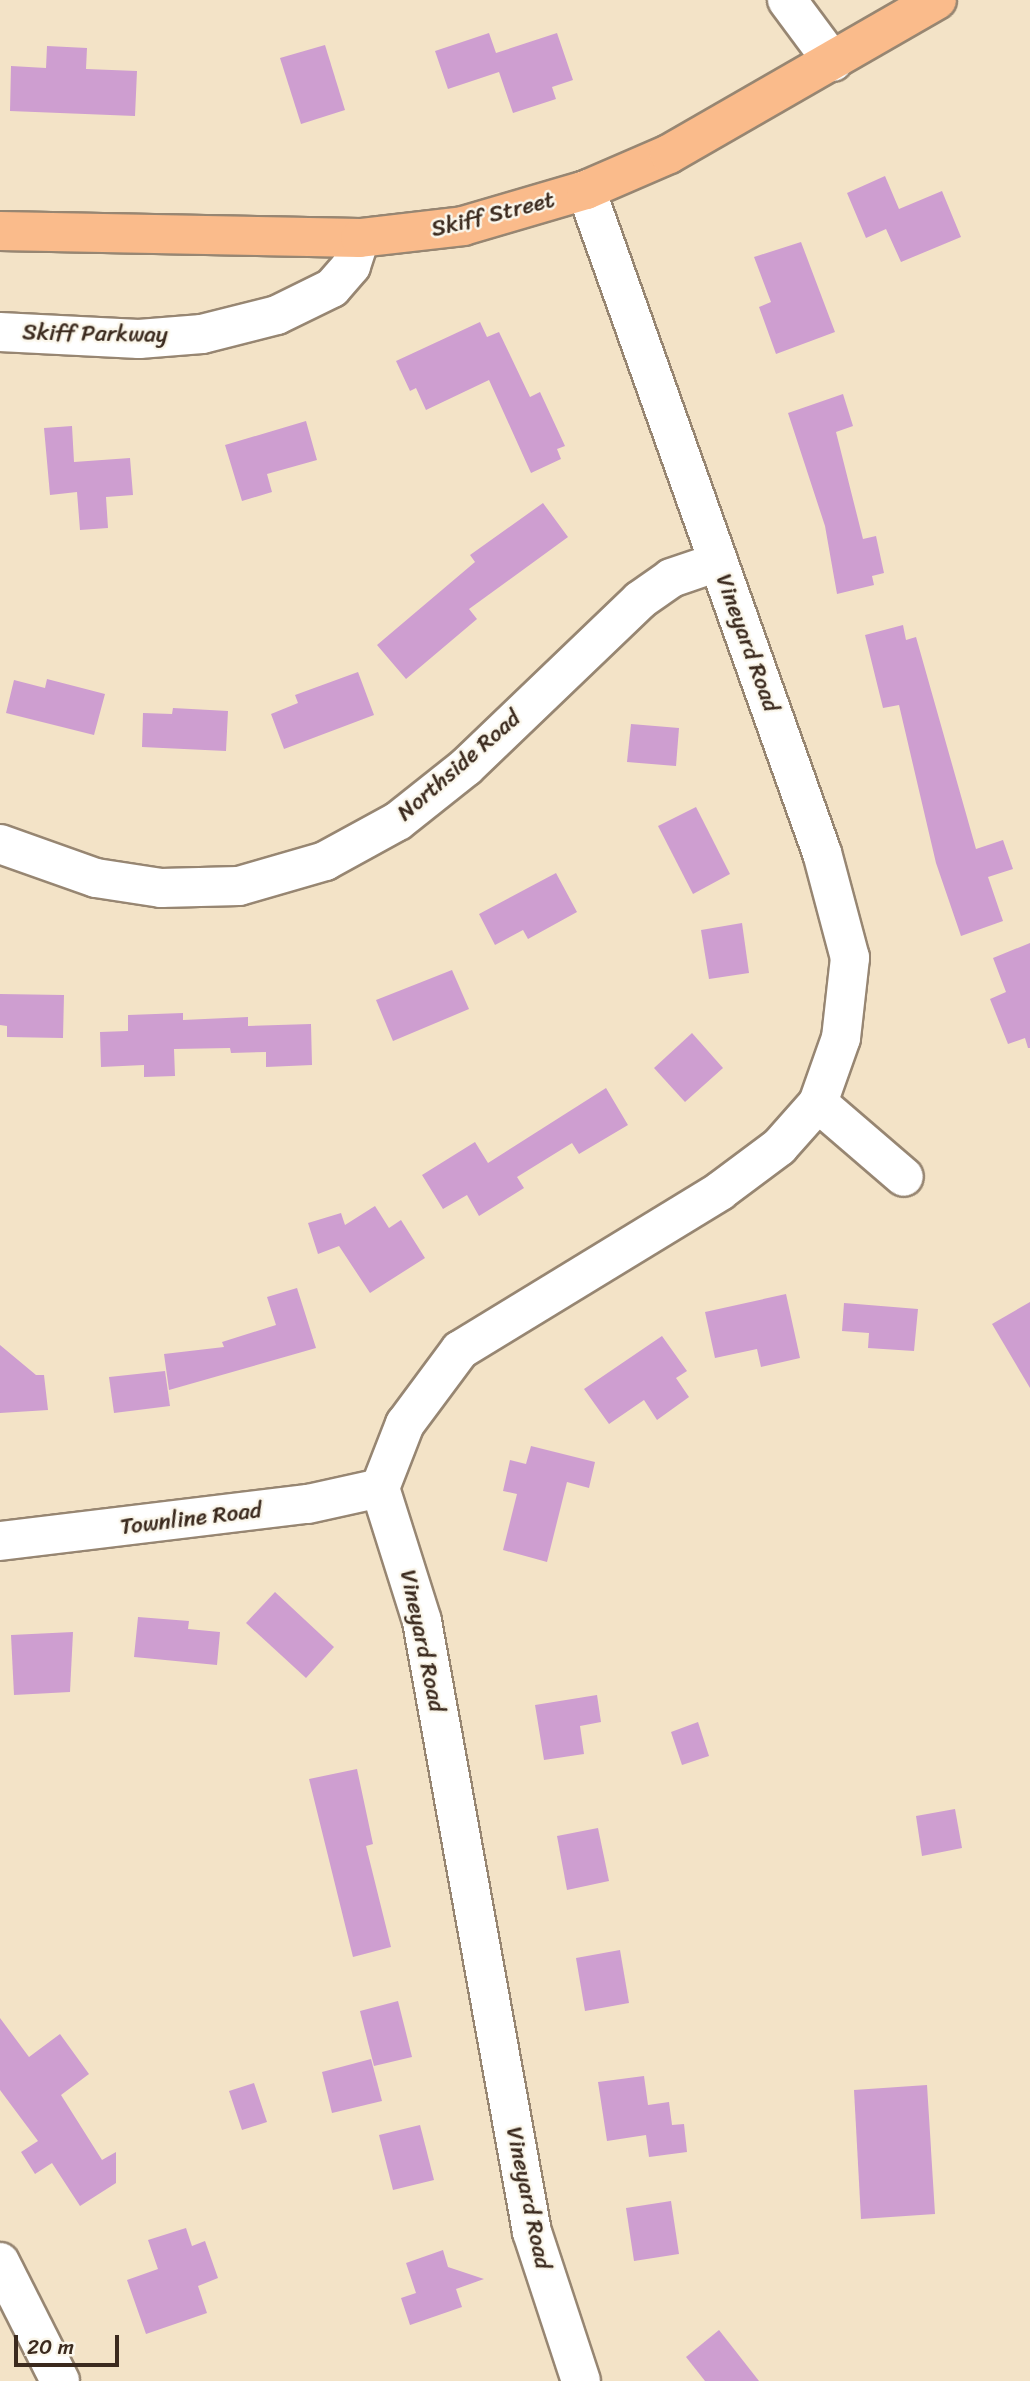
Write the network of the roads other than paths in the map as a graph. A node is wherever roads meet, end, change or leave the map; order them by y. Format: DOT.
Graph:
graph roads {
  1 [pos="787,0"];
  2 [pos="937,0"];
  3 [pos="833,62"];
  4 [pos="586,190"];
  5 [pos="0,232"];
  6 [pos="360,238"];
  7 [pos="0,332"];
  8 [pos="718,562"];
  9 [pos="0,844"];
  10 [pos="818,1103"];
  11 [pos="904,1177"];
  12 [pos="380,1488"];
  13 [pos="0,1541"];
  14 [pos="0,2262"];
  15 [pos="60,2381"];
  16 [pos="581,2381"];
  1 -- 3 [label="street"];
  2 -- 3 [label="main road, Skiff Street"];
  3 -- 4 [label="main road, Skiff Street"];
  4 -- 6 [label="main road, Skiff Street"];
  4 -- 8 [label="street, Vineyard Road"];
  5 -- 6 [label="main road, Skiff Street"];
  6 -- 7 [label="street, Skiff Parkway"];
  8 -- 9 [label="street, Northside Road"];
  8 -- 10 [label="street, Vineyard Road"];
  10 -- 11 [label="street"];
  10 -- 12 [label="street, Vineyard Road"];
  12 -- 13 [label="street, Townline Road"];
  12 -- 16 [label="street, Vineyard Road"];
  14 -- 15 [label="street"];
}
